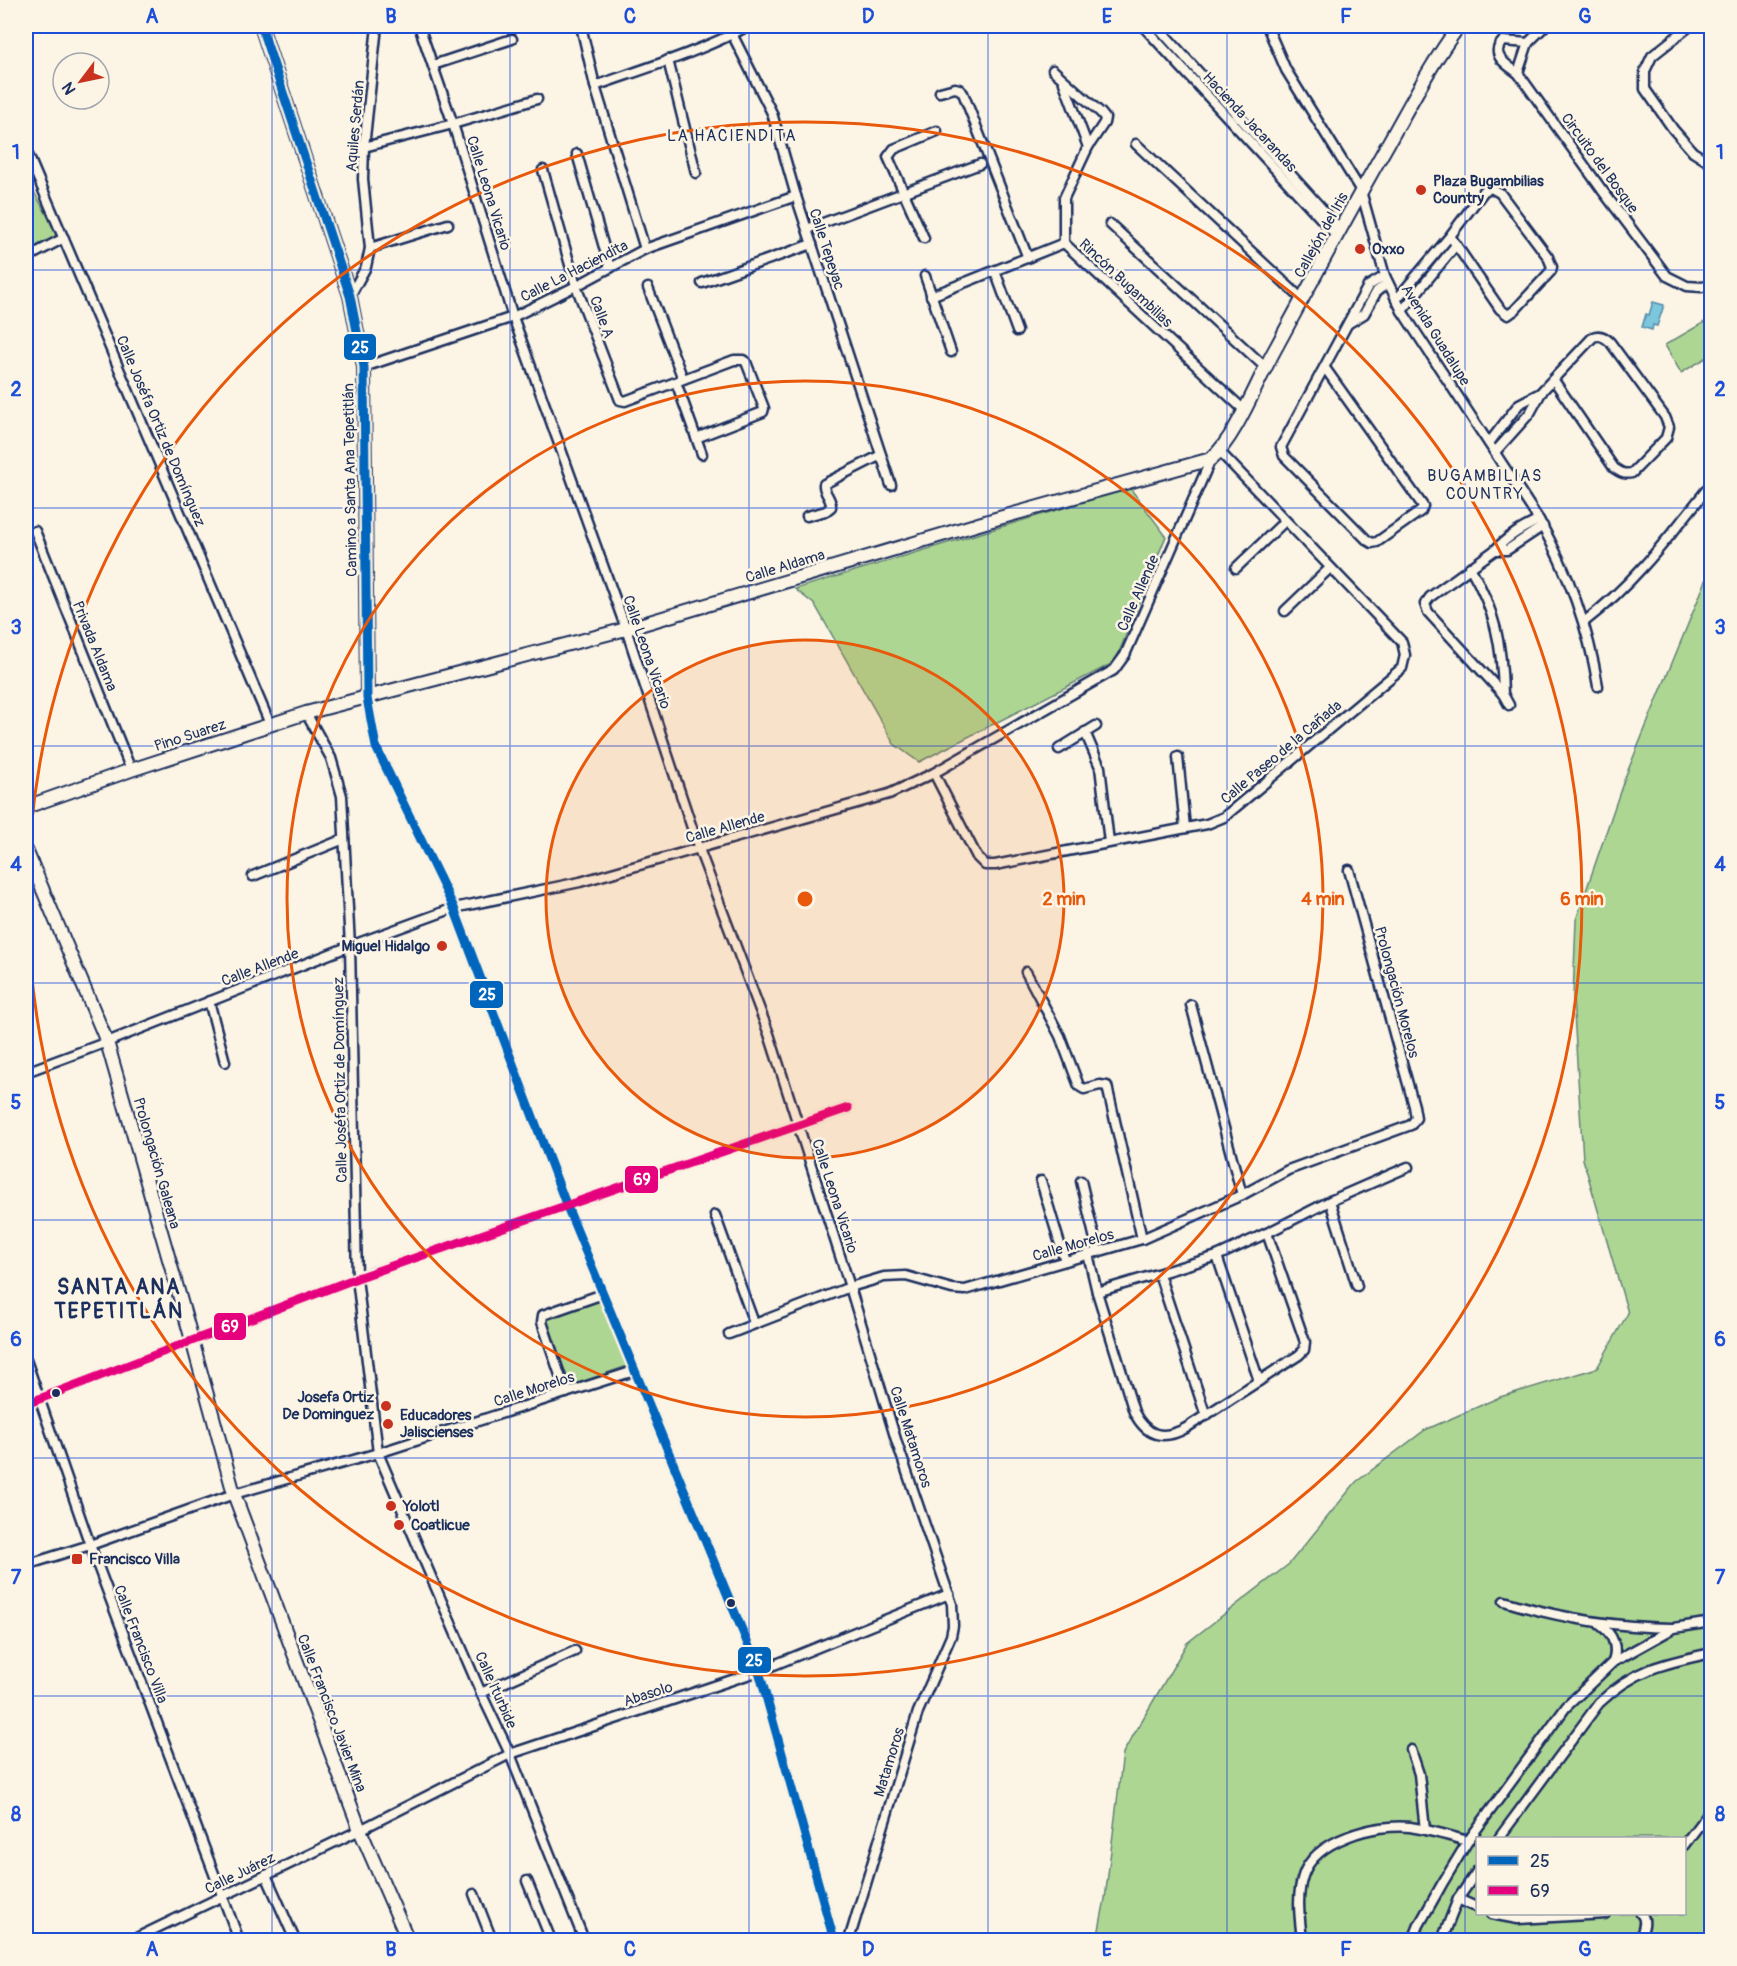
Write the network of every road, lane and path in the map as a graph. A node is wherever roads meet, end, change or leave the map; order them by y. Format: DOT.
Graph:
graph roads {
  1 [pos="261,26"];
  2 [pos="377,26"];
  3 [pos="419,26"];
  4 [pos="581,26"];
  5 [pos="748,26"];
  6 [pos="1143,26"];
  7 [pos="1157,26"];
  8 [pos="1267,26"];
  9 [pos="1459,26"];
  10 [pos="1545,26"];
  11 [pos="1690,26"];
  12 [pos="730,30"];
  13 [pos="512,39"];
  14 [pos="1528,43"];
  15 [pos="668,60"];
  16 [pos="1190,62"];
  17 [pos="433,65"];
  18 [pos="1183,69"];
  19 [pos="1053,70"];
  20 [pos="1518,73"];
  21 [pos="1064,81"];
  22 [pos="595,86"];
  23 [pos="940,92"];
  24 [pos="537,99"];
  25 [pos="453,124"];
  26 [pos="937,131"];
  27 [pos="1136,144"];
  28 [pos="364,147"];
  29 [pos="1088,147"];
  30 [pos="26,150"];
  31 [pos="578,154"];
  32 [pos="980,164"];
  33 [pos="1712,164"];
  34 [pos="543,170"];
  35 [pos="696,173"];
  36 [pos="1361,191"];
  37 [pos="905,194"];
  38 [pos="796,196"];
  39 [pos="1313,205"];
  40 [pos="448,224"];
  41 [pos="1110,224"];
  42 [pos="807,229"];
  43 [pos="1339,233"];
  44 [pos="1450,236"];
  45 [pos="64,238"];
  46 [pos="924,238"];
  47 [pos="1064,243"];
  48 [pos="812,244"];
  49 [pos="1456,245"];
  50 [pos="370,248"];
  51 [pos="645,249"];
  52 [pos="26,258"];
  53 [pos="1028,258"];
  54 [pos="610,268"];
  55 [pos="995,271"];
  56 [pos="925,276"];
  57 [pos="1387,279"];
  58 [pos="702,283"];
  59 [pos="1712,285"];
  60 [pos="576,286"];
  61 [pos="648,288"];
  62 [pos="350,296"];
  63 [pos="931,296"];
  64 [pos="1302,299"];
  65 [pos="1396,300"];
  66 [pos="1402,311"];
  67 [pos="513,317"];
  68 [pos="1017,331"];
  69 [pos="951,352"];
  70 [pos="364,367"];
  71 [pos="1265,368"];
  72 [pos="1325,368"];
  73 [pos="1553,379"];
  74 [pos="679,380"];
  75 [pos="1542,391"];
  76 [pos="1244,410"];
  77 [pos="696,438"];
  78 [pos="1489,443"];
  79 [pos="1495,452"];
  80 [pos="702,454"];
  81 [pos="881,455"];
  82 [pos="1215,455"];
  83 [pos="1712,483"];
  84 [pos="891,485"];
  85 [pos="807,516"];
  86 [pos="1285,521"];
  87 [pos="1541,523"];
  88 [pos="35,531"];
  89 [pos="1470,567"];
  90 [pos="1236,568"];
  91 [pos="1330,568"];
  92 [pos="1285,611"];
  93 [pos="1584,622"];
  94 [pos="626,629"];
  95 [pos="1598,686"];
  96 [pos="1503,694"];
  97 [pos="367,698"];
  98 [pos="1509,705"];
  99 [pos="306,713"];
  100 [pos="270,724"];
  101 [pos="1096,726"];
  102 [pos="1085,732"];
  103 [pos="1059,749"];
  104 [pos="1178,757"];
  105 [pos="131,770"];
  106 [pos="934,773"];
  107 [pos="26,807"];
  108 [pos="1185,828"];
  109 [pos="344,840"];
  110 [pos="1109,842"];
  111 [pos="699,849"];
  112 [pos="26,850"];
  113 [pos="1349,870"];
  114 [pos="253,876"];
  115 [pos="454,908"];
  116 [pos="350,946"];
  117 [pos="1026,972"];
  118 [pos="210,1001"];
  119 [pos="1191,1005"];
  120 [pos="106,1042"];
  121 [pos="225,1062"];
  122 [pos="26,1071"];
  123 [pos="848,1108"];
  124 [pos="1414,1122"];
  125 [pos="798,1126"];
  126 [pos="1408,1167"];
  127 [pos="1041,1181"];
  128 [pos="1081,1181"];
  129 [pos="1242,1195"];
  130 [pos="1330,1201"];
  131 [pos="566,1204"];
  132 [pos="715,1215"];
  133 [pos="1267,1233"];
  134 [pos="1142,1239"];
  135 [pos="1098,1252"];
  136 [pos="1088,1254"];
  137 [pos="1217,1256"];
  138 [pos="1065,1261"];
  139 [pos="1159,1274"];
  140 [pos="357,1278"];
  141 [pos="1357,1286"];
  142 [pos="850,1287"];
  143 [pos="1097,1292"];
  144 [pos="603,1294"];
  145 [pos="754,1323"];
  146 [pos="729,1334"];
  147 [pos="192,1340"];
  148 [pos="26,1360"];
  149 [pos="634,1371"];
  150 [pos="1259,1381"];
  151 [pos="566,1393"];
  152 [pos="40,1399"];
  153 [pos="26,1404"];
  154 [pos="1206,1416"];
  155 [pos="378,1453"];
  156 [pos="234,1494"];
  157 [pos="90,1545"];
  158 [pos="26,1565"];
  159 [pos="949,1594"];
  160 [pos="1504,1601"];
  161 [pos="1712,1622"];
  162 [pos="1597,1623"];
  163 [pos="1674,1628"];
  164 [pos="575,1651"];
  165 [pos="1712,1653"];
  166 [pos="1613,1662"];
  167 [pos="759,1671"];
  168 [pos="481,1693"];
  169 [pos="1411,1750"];
  170 [pos="510,1754"];
  171 [pos="1712,1808"];
  172 [pos="360,1830"];
  173 [pos="1425,1830"];
  174 [pos="1500,1837"];
  175 [pos="1468,1841"];
  176 [pos="1686,1842"];
  177 [pos="1476,1873"];
  178 [pos="266,1875"];
  179 [pos="527,1881"];
  180 [pos="474,1894"];
  181 [pos="221,1897"];
  182 [pos="1458,1899"];
  183 [pos="1476,1907"];
  184 [pos="1496,1915"];
  185 [pos="1588,1915"];
  186 [pos="1642,1915"];
  187 [pos="26,1929"];
  188 [pos="30,1941"];
  189 [pos="132,1941"];
  190 [pos="238,1941"];
  191 [pos="295,1941"];
  192 [pos="408,1941"];
  193 [pos="492,1941"];
  194 [pos="551,1941"];
  195 [pos="584,1941"];
  196 [pos="834,1941"];
  197 [pos="849,1941"];
  198 [pos="1302,1941"];
  199 [pos="1413,1941"];
  200 [pos="1442,1941"];
  201 [pos="1640,1941"];
  1 -- 62 [label="street, Camino a Santa Ana Tepetitlán"];
  2 -- 28 [label="street, Aquiles Serdán"];
  3 -- 17 [label="street, Calle Leona Vicario"];
  4 -- 22 [label="street"];
  5 -- 12 [label="street"];
  6 -- 18 [label="street, Hacienda Jacarandas"];
  7 -- 16 [label="street, Hacienda Jacarandas"];
  8 -- 36 [label="street, Avenida Guadalupe"];
  9 -- 36 [label="street, Callejón del Iris"];
  10 -- 14 [label="street"];
  11 -- 33 [label="street"];
  12 -- 15 [label="street"];
  12 -- 38 [label="street, Calle Tepeyac"];
  13 -- 17 [label="street"];
  14 -- 20 [label="street"];
  14 -- 20 [label="street, Circuito del Bosque"];
  15 -- 22 [label="street"];
  15 -- 35 [label="street"];
  16 -- 18 [label="street"];
  16 -- 39 [label="street, Hacienda Jacarandas"];
  17 -- 25 [label="street, Calle Leona Vicario"];
  18 -- 39 [label="street, Hacienda Jacarandas"];
  19 -- 21 [label="street, Rincón Bugambilias"];
  20 -- 59 [label="street, Circuito del Bosque"];
  21 -- 29 [label="street"];
  21 -- 29 [label="street, Rincón Bugambilias"];
  22 -- 51 [label="street"];
  23 -- 53 [label="street"];
  24 -- 25 [label="street"];
  25 -- 28 [label="street"];
  25 -- 67 [label="street, Calle Leona Vicario"];
  26 -- 37 [label="street"];
  27 -- 64 [label="street"];
  28 -- 50 [label="street, Aquiles Serdán"];
  29 -- 47 [label="street, Rincón Bugambilias"];
  30 -- 45 [label="street, Calle Joséfa Ortiz de Domínguez"];
  31 -- 54 [label="street"];
  32 -- 37 [label="street"];
  34 -- 60 [label="street, Calle A"];
  36 -- 43 [label="street, Callejón del Iris"];
  36 -- 57 [label="street, Avenida Guadalupe"];
  37 -- 42 [label="street"];
  37 -- 46 [label="street"];
  38 -- 42 [label="street, Calle Tepeyac"];
  38 -- 51 [label="street, Calle La Haciendita"];
  39 -- 43 [label="street, Hacienda Jacarandas"];
  40 -- 50 [label="street"];
  41 -- 71 [label="street"];
  42 -- 48 [label="street, Calle Tepeyac"];
  43 -- 64 [label="street, Callejón del Iris"];
  44 -- 49 [label="street"];
  44 -- 49 [label="street"];
  44 -- 65 [label="street"];
  45 -- 52 [label="street"];
  45 -- 100 [label="street, Calle Joséfa Ortiz de Domínguez"];
  47 -- 53 [label="street"];
  47 -- 76 [label="street, Rincón Bugambilias"];
  48 -- 58 [label="street"];
  48 -- 81 [label="street, Calle Tepeyac"];
  49 -- 66 [label="street"];
  50 -- 62 [label="street, Aquiles Serdán"];
  51 -- 54 [label="street, Calle La Haciendita"];
  53 -- 55 [label="street"];
  54 -- 60 [label="street, Calle La Haciendita"];
  55 -- 63 [label="street"];
  55 -- 68 [label="street"];
  56 -- 63 [label="street"];
  57 -- 65 [label="street, Avenida Guadalupe"];
  57 -- 72 [label="street"];
  60 -- 67 [label="street, Calle La Haciendita"];
  60 -- 74 [label="street, Calle A"];
  61 -- 74 [label="street"];
  62 -- 70 [label="street, Camino a Santa Ana Tepetitlán"];
  63 -- 69 [label="street"];
  64 -- 71 [label="street, Callejón del Iris"];
  65 -- 66 [label="street, Avenida Guadalupe"];
  66 -- 78 [label="street, Avenida Guadalupe"];
  67 -- 70 [label="street, Calle La Haciendita"];
  67 -- 94 [label="street, Calle Leona Vicario"];
  70 -- 97 [label="street, Camino a Santa Ana Tepetitlán"];
  71 -- 76 [label="street, Callejón del Iris"];
  72 -- 72 [label="street"];
  73 -- 73 [label="street"];
  73 -- 75 [label="street"];
  74 -- 77 [label="street"];
  74 -- 77 [label="street"];
  75 -- 78 [label="street"];
  75 -- 79 [label="street"];
  76 -- 82 [label="street, Callejón del Iris"];
  77 -- 80 [label="street"];
  78 -- 79 [label="street, Avenida Guadalupe"];
  79 -- 87 [label="street, Avenida Guadalupe"];
  81 -- 84 [label="street, Calle Tepeyac"];
  81 -- 85 [label="street"];
  82 -- 86 [label="street, Calle Paseo de la Cañada"];
  82 -- 94 [label="street, Calle Aldama"];
  82 -- 106 [label="street, Calle Allende"];
  83 -- 93 [label="street"];
  86 -- 90 [label="street"];
  86 -- 91 [label="street, Calle Paseo de la Cañada"];
  87 -- 89 [label="street"];
  87 -- 93 [label="street, Avenida Guadalupe"];
  88 -- 105 [label="street, Privada Aldama"];
  89 -- 96 [label="street"];
  89 -- 96 [label="street"];
  91 -- 92 [label="street"];
  91 -- 108 [label="street, Calle Paseo de la Cañada"];
  93 -- 95 [label="street, Avenida Guadalupe"];
  94 -- 97 [label="street, Calle Aldama"];
  94 -- 111 [label="street, Calle Leona Vicario"];
  96 -- 98 [label="street"];
  97 -- 99 [label="street, Pino Suarez"];
  97 -- 115 [label="street"];
  99 -- 100 [label="street, Pino Suarez"];
  99 -- 109 [label="street, Calle Joséfa Ortiz de Domínguez"];
  100 -- 105 [label="street, Pino Suarez"];
  101 -- 102 [label="street"];
  102 -- 103 [label="street"];
  102 -- 110 [label="street"];
  104 -- 108 [label="street"];
  105 -- 107 [label="street, Pino Suarez"];
  106 -- 110 [label="street, Calle Paseo de la Cañada"];
  106 -- 111 [label="street, Calle Allende"];
  108 -- 110 [label="street, Calle Paseo de la Cañada"];
  109 -- 114 [label="street"];
  109 -- 116 [label="street, Calle Joséfa Ortiz de Domínguez"];
  111 -- 115 [label="street, Calle Allende"];
  111 -- 125 [label="street, Calle Leona Vicario"];
  112 -- 120 [label="street, Prolongación Galeana"];
  113 -- 124 [label="street, Prolongación Morelos"];
  115 -- 116 [label="street, Calle Allende"];
  115 -- 131 [label="street"];
  116 -- 118 [label="street, Calle Allende"];
  116 -- 140 [label="street, Calle Joséfa Ortiz de Domínguez"];
  117 -- 134 [label="street"];
  118 -- 120 [label="street, Calle Allende"];
  118 -- 121 [label="street"];
  119 -- 129 [label="street"];
  120 -- 122 [label="street, Calle Allende"];
  120 -- 147 [label="street, Prolongación Galeana"];
  123 -- 125 [label="street"];
  124 -- 129 [label="street, Calle Morelos"];
  125 -- 131 [label="street"];
  125 -- 142 [label="street, Calle Leona Vicario"];
  126 -- 130 [label="street"];
  127 -- 138 [label="street"];
  128 -- 135 [label="street"];
  129 -- 134 [label="street, Calle Morelos"];
  130 -- 133 [label="street"];
  130 -- 141 [label="street"];
  131 -- 140 [label="street"];
  131 -- 144 [label="street"];
  132 -- 145 [label="street"];
  133 -- 137 [label="street"];
  133 -- 150 [label="street"];
  134 -- 135 [label="street, Calle Morelos"];
  135 -- 136 [label="street, Calle Morelos"];
  136 -- 138 [label="street, Calle Morelos"];
  136 -- 143 [label="street"];
  137 -- 139 [label="street"];
  137 -- 150 [label="street"];
  138 -- 142 [label="street, Calle Morelos"];
  139 -- 143 [label="street"];
  139 -- 154 [label="street"];
  140 -- 147 [label="street"];
  140 -- 155 [label="street, Calle Joséfa Ortiz de Domínguez"];
  142 -- 145 [label="street, Calle Morelos"];
  142 -- 159 [label="street, Calle Matamoros"];
  143 -- 154 [label="street"];
  144 -- 149 [label="street"];
  144 -- 151 [label="street"];
  145 -- 146 [label="street, Calle Morelos"];
  147 -- 152 [label="street"];
  147 -- 156 [label="street, Prolongación Galeana"];
  148 -- 152 [label="street, Calle Francisco Villa"];
  149 -- 151 [label="street, Calle Morelos"];
  149 -- 167 [label="street"];
  150 -- 154 [label="street"];
  151 -- 155 [label="street, Calle Morelos"];
  152 -- 153 [label="street"];
  152 -- 157 [label="street, Calle Francisco Villa"];
  155 -- 156 [label="street, Calle Morelos"];
  155 -- 168 [label="street, Calle Iturbide"];
  156 -- 157 [label="street, Calle Morelos"];
  156 -- 172 [label="street, Calle Francisco Javier Mina"];
  157 -- 158 [label="street, Calle Morelos"];
  157 -- 181 [label="street, Calle Francisco Villa"];
  159 -- 167 [label="street, Abasolo"];
  159 -- 197 [label="street, Matamoros"];
  160 -- 162 [label="street"];
  161 -- 163 [label="street"];
  162 -- 163 [label="street"];
  162 -- 166 [label="street"];
  163 -- 166 [label="street"];
  164 -- 168 [label="street"];
  165 -- 174 [label="street"];
  166 -- 175 [label="street"];
  167 -- 170 [label="street, Abasolo"];
  167 -- 196 [label="street"];
  168 -- 170 [label="street, Calle Iturbide"];
  169 -- 173 [label="street"];
  170 -- 172 [label="street, Abasolo"];
  170 -- 195 [label="street, Calle Iturbide"];
  171 -- 176 [label="street"];
  172 -- 178 [label="street, Calle Juárez"];
  172 -- 192 [label="street, Calle Francisco Javier Mina"];
  173 -- 175 [label="street"];
  173 -- 198 [label="street"];
  175 -- 199 [label="street"];
  177 -- 182 [label="street"];
  178 -- 181 [label="street, Calle Juárez"];
  178 -- 191 [label="street"];
  179 -- 194 [label="street"];
  180 -- 193 [label="street"];
  181 -- 189 [label="street, Calle Juárez"];
  181 -- 190 [label="street, Calle Francisco Villa"];
  182 -- 183 [label="street"];
  182 -- 200 [label="street"];
  184 -- 185 [label="street"];
  186 -- 201 [label="street"];
  187 -- 188 [label="street"];
}
